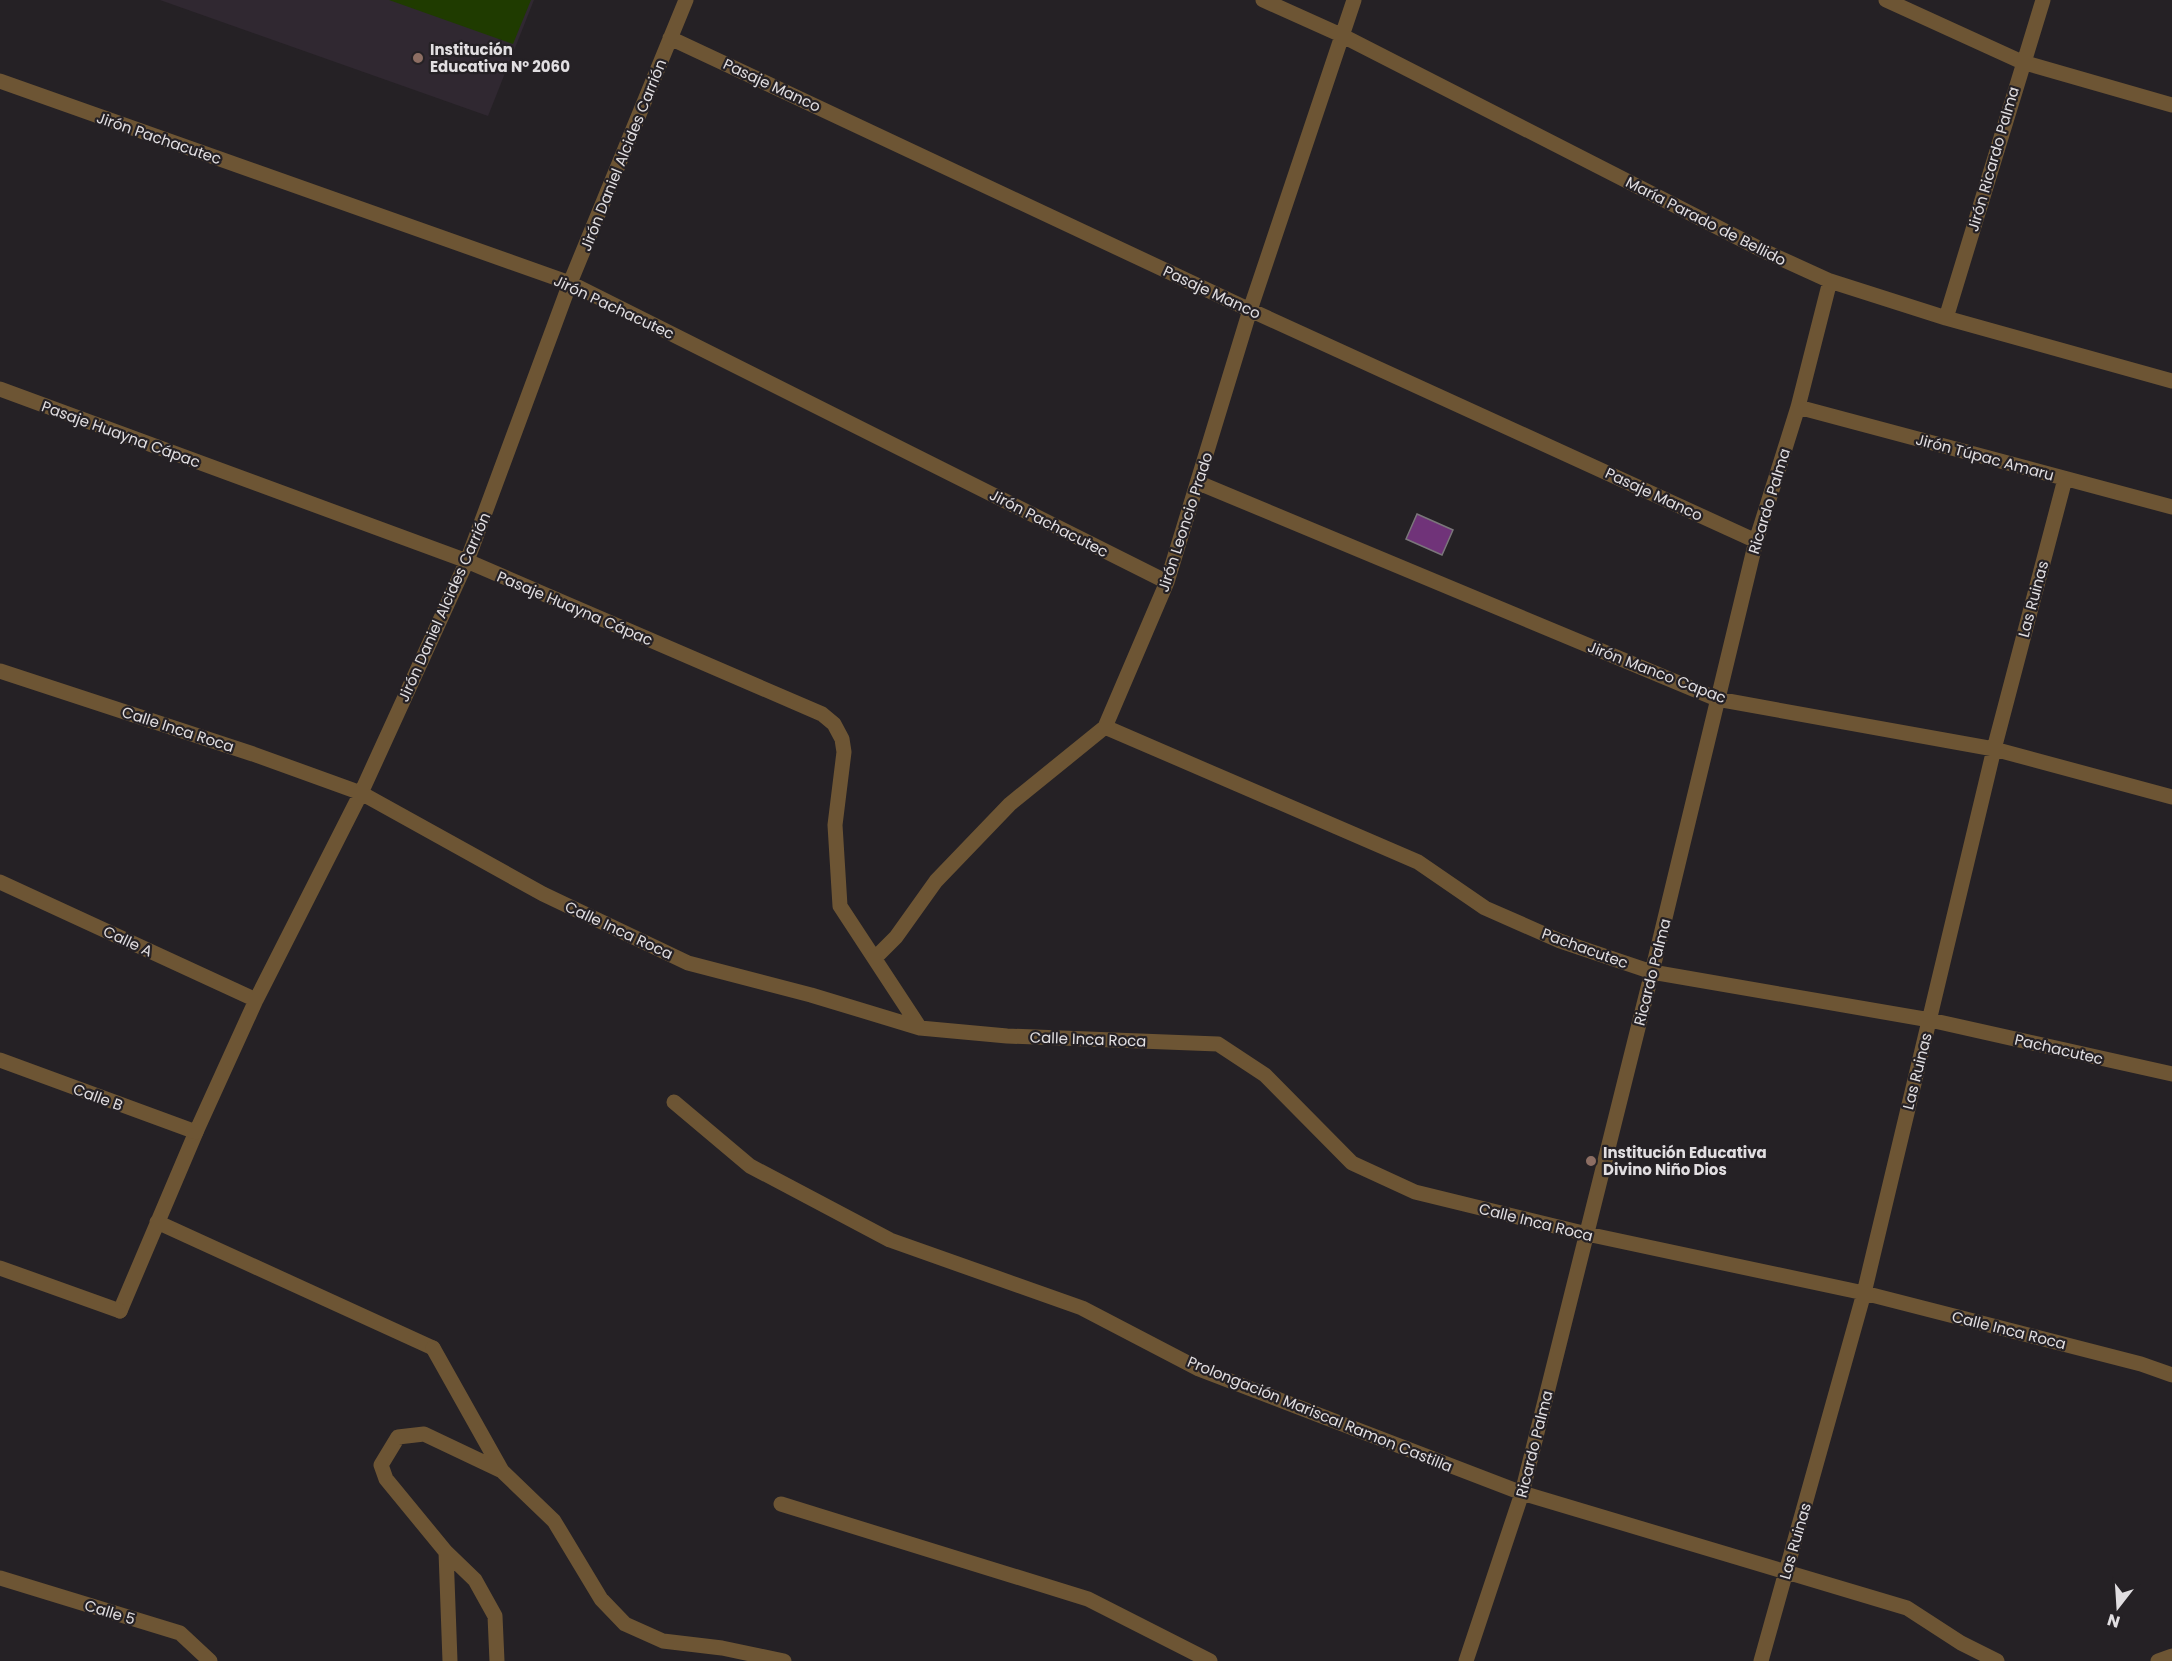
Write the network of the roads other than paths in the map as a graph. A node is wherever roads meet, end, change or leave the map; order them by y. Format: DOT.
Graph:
graph roads {
  1 [pos="686,0"];
  2 [pos="1263,0"];
  3 [pos="1354,0"];
  4 [pos="1886,0"];
  5 [pos="2043,0"];
  6 [pos="1341,35"];
  7 [pos="670,38"];
  8 [pos="2022,62"];
  9 [pos="0,81"];
  10 [pos="2172,105"];
  11 [pos="1830,281"];
  12 [pos="570,283"];
  13 [pos="1250,310"];
  14 [pos="1946,318"];
  15 [pos="2172,381"];
  16 [pos="0,389"];
  17 [pos="1798,407"];
  18 [pos="2065,479"];
  19 [pos="1198,483"];
  20 [pos="2172,507"];
  21 [pos="1756,541"];
  22 [pos="467,561"];
  23 [pos="1167,582"];
  24 [pos="0,671"];
  25 [pos="1717,699"];
  26 [pos="1106,727"];
  27 [pos="1994,749"];
  28 [pos="361,793"];
  29 [pos="2172,797"];
  30 [pos="0,882"];
  31 [pos="874,958"];
  32 [pos="1652,972"];
  33 [pos="256,1000"];
  34 [pos="1929,1020"];
  35 [pos="920,1029"];
  36 [pos="0,1060"];
  37 [pos="2172,1074"];
  38 [pos="674,1102"];
  39 [pos="196,1132"];
  40 [pos="157,1222"];
  41 [pos="1587,1234"];
  42 [pos="0,1268"];
  43 [pos="1864,1293"];
  44 [pos="2172,1375"];
  45 [pos="502,1471"];
  46 [pos="1521,1493"];
  47 [pos="781,1504"];
  48 [pos="446,1552"];
  49 [pos="1787,1574"];
  50 [pos="0,1578"];
  51 [pos="2172,1656"];
  52 [pos="210,1661"];
  53 [pos="450,1661"];
  54 [pos="497,1661"];
  55 [pos="784,1661"];
  56 [pos="1210,1661"];
  57 [pos="1466,1661"];
  58 [pos="1761,1661"];
  59 [pos="1997,1661"];
  60 [pos="2158,1661"];
  1 -- 7 [label="street, Jirón Daniel Alcides Carrión"];
  2 -- 6 [label="street, María Parado de Bellido"];
  3 -- 6 [label="street, Jirón Leoncio Prado"];
  4 -- 8 [label="street"];
  5 -- 8 [label="street, Jirón Ricardo Palma"];
  6 -- 11 [label="street, María Parado de Bellido"];
  6 -- 13 [label="street, Jirón Leoncio Prado"];
  7 -- 12 [label="street, Jirón Daniel Alcides Carrión"];
  7 -- 13 [label="street, Pasaje Manco"];
  8 -- 10 [label="street"];
  8 -- 14 [label="street, Jirón Ricardo Palma"];
  9 -- 12 [label="street, Jirón Pachacutec"];
  11 -- 14 [label="street, María Parado de Bellido"];
  11 -- 17 [label="street, Ricardo Palma"];
  12 -- 22 [label="street, Jirón Daniel Alcides Carrión"];
  12 -- 23 [label="street, Jirón Pachacutec"];
  13 -- 19 [label="street, Jirón Leoncio Prado"];
  13 -- 21 [label="street, Pasaje Manco"];
  14 -- 15 [label="street, María Parado de Bellido"];
  16 -- 22 [label="street, Pasaje Huayna Cápac"];
  17 -- 18 [label="street, Jirón Túpac Amaru"];
  17 -- 21 [label="street, Ricardo Palma"];
  18 -- 20 [label="street, Jirón Túpac Amaru"];
  18 -- 27 [label="street, Las Ruinas"];
  19 -- 23 [label="street, Jirón Leoncio Prado"];
  19 -- 25 [label="street, Jirón Manco Capac"];
  21 -- 25 [label="street, Ricardo Palma"];
  22 -- 28 [label="street, Jirón Daniel Alcides Carrión"];
  22 -- 31 [label="street, Pasaje Huayna Cápac"];
  23 -- 26 [label="street, Jirón Leoncio Prado"];
  24 -- 28 [label="street, Calle Inca Roca"];
  25 -- 27 [label="street, Jirón Manco Capac"];
  25 -- 32 [label="street, Ricardo Palma"];
  26 -- 31 [label="street, Jirón Leoncio Prado"];
  26 -- 32 [label="street, Pachacutec"];
  27 -- 29 [label="street, Jirón Manco Capac"];
  27 -- 34 [label="street, Las Ruinas"];
  28 -- 33 [label="street, Jirón Daniel Alcides Carrión"];
  28 -- 35 [label="street, Calle Inca Roca"];
  30 -- 33 [label="street, Calle A"];
  31 -- 35 [label="street, Pasaje Huayna Cápac"];
  32 -- 34 [label="street, Pachacutec"];
  32 -- 41 [label="street, Ricardo Palma"];
  33 -- 39 [label="street, Jirón Daniel Alcides Carrión"];
  34 -- 37 [label="street, Pachacutec"];
  34 -- 43 [label="street, Las Ruinas"];
  35 -- 41 [label="street, Calle Inca Roca"];
  36 -- 39 [label="street, Calle B"];
  38 -- 46 [label="street, Prolongación Mariscal Ramon Castilla"];
  39 -- 40 [label="street, Jirón Daniel Alcides Carrión"];
  40 -- 42 [label="street, Jirón Daniel Alcides Carrión"];
  40 -- 45 [label="street"];
  41 -- 43 [label="street, Calle Inca Roca"];
  41 -- 46 [label="street, Ricardo Palma"];
  43 -- 44 [label="street, Calle Inca Roca"];
  43 -- 49 [label="street, Las Ruinas"];
  45 -- 48 [label="street"];
  45 -- 55 [label="street"];
  46 -- 49 [label="street, Prolongación Mariscal Ramon Castilla"];
  46 -- 57 [label="street, Ricardo Palma"];
  47 -- 56 [label="street"];
  48 -- 53 [label="street"];
  48 -- 54 [label="street"];
  49 -- 58 [label="street, Las Ruinas"];
  49 -- 59 [label="street, Prolongación Mariscal Ramon Castilla"];
  50 -- 52 [label="street, Calle 5"];
  51 -- 60 [label="street"];
}
